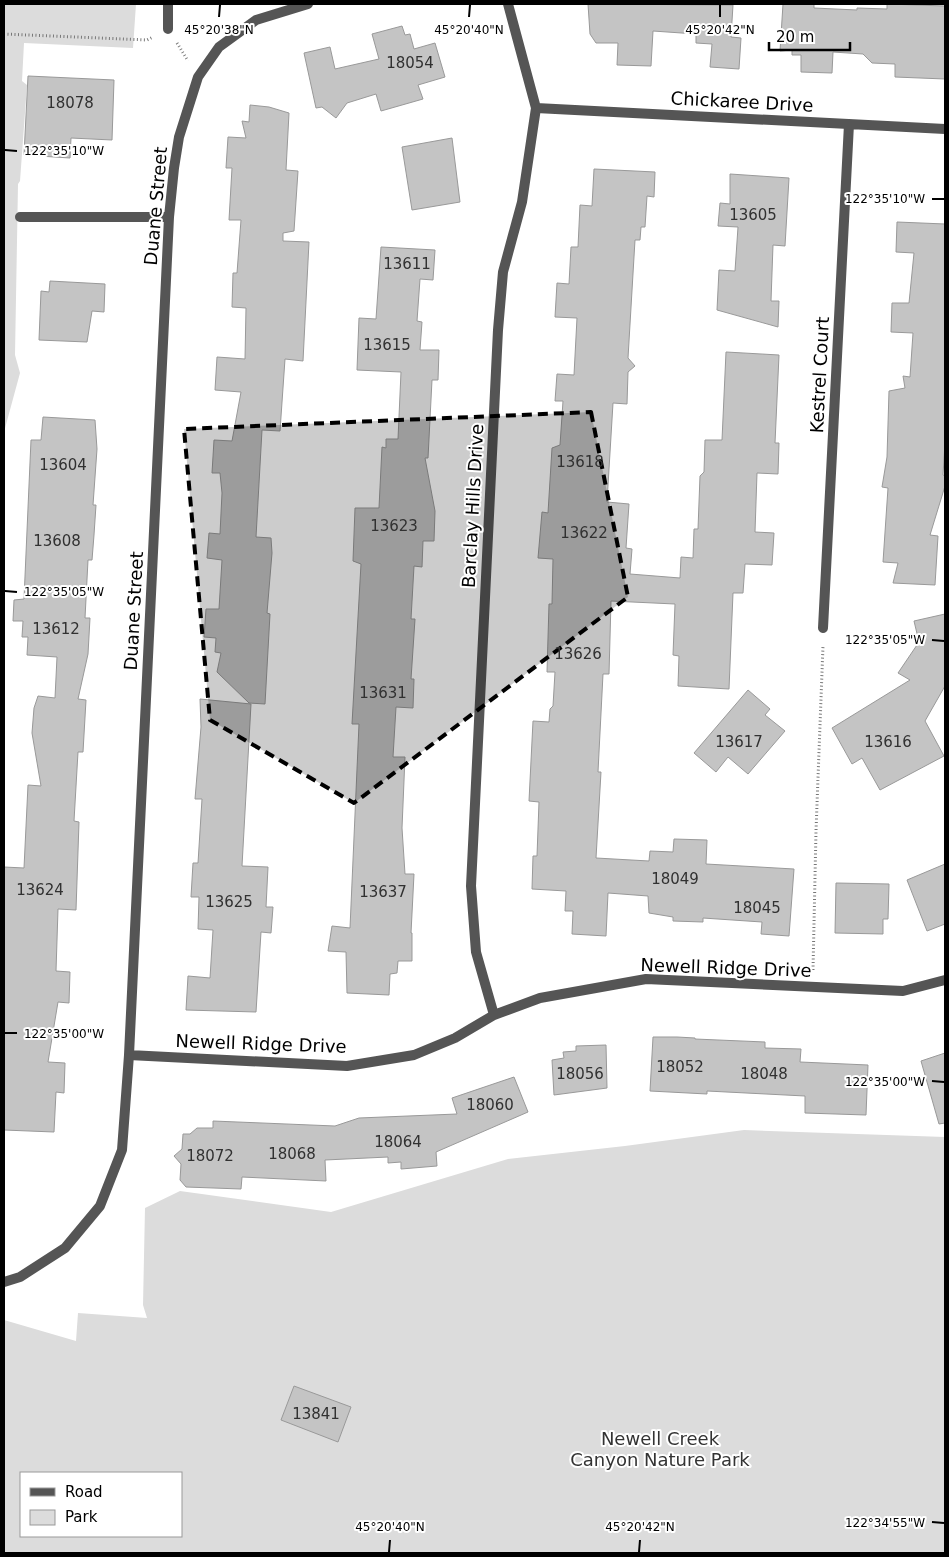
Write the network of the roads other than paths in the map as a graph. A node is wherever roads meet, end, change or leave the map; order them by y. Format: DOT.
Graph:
graph roads {
  1 [pos="168,4"];
  2 [pos="308,4"];
  3 [pos="508,4"];
  4 [pos="168,29"];
  5 [pos="536,108"];
  6 [pos="849,124"];
  7 [pos="945,129"];
  8 [pos="20,217"];
  9 [pos="169,217"];
  10 [pos="823,628"];
  11 [pos="945,980"];
  12 [pos="494,1015"];
  13 [pos="129,1056"];
  14 [pos="4,1282"];
  1 -- 4 [label="street"];
  2 -- 9 [label="street, Duane Street"];
  3 -- 5 [label="street, Barclay Hills Drive"];
  5 -- 6 [label="street, Chickaree Drive"];
  5 -- 12 [label="street, Barclay Hills Drive"];
  6 -- 7 [label="street, Chickaree Drive"];
  6 -- 10 [label="street, Kestrel Court"];
  8 -- 9 [label="street"];
  9 -- 13 [label="street, Duane Street"];
  11 -- 12 [label="street, Newell Ridge Drive"];
  12 -- 13 [label="street, Newell Ridge Drive"];
  13 -- 14 [label="street, Duane Street"];
}
